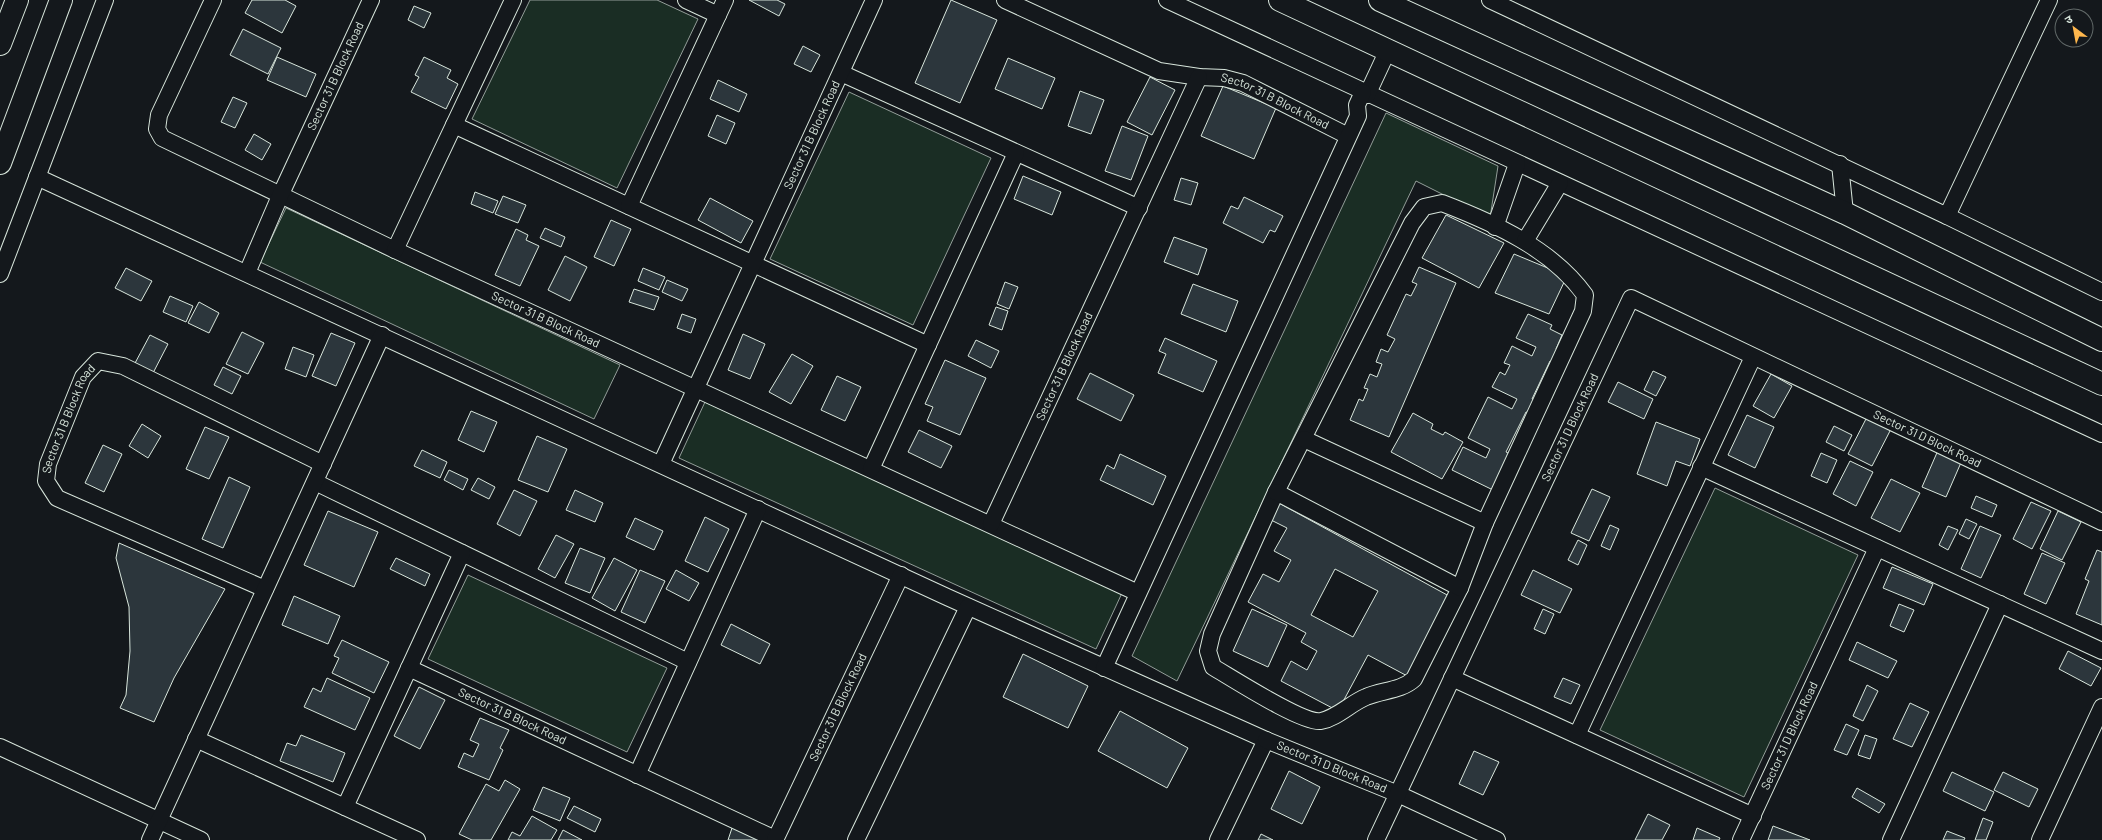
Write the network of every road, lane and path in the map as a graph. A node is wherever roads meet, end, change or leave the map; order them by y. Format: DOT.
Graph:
graph roads {
  1 [pos="17,0"];
  2 [pos="61,0"];
  3 [pos="105,0"];
  4 [pos="213,0"];
  5 [pos="371,0"];
  6 [pos="512,0"];
  7 [pos="686,0"];
  8 [pos="726,0"];
  9 [pos="874,0"];
  10 [pos="1005,0"];
  11 [pos="1167,0"];
  12 [pos="1280,0"];
  13 [pos="1380,0"];
  14 [pos="1490,0"];
  15 [pos="2049,0"];
  16 [pos="1517,7"];
  17 [pos="718,15"];
  18 [pos="0,44"];
  19 [pos="1388,50"];
  20 [pos="841,73"];
  21 [pos="1199,77"];
  22 [pos="1368,95"];
  23 [pos="454,125"];
  24 [pos="1348,136"];
  25 [pos="1016,153"];
  26 [pos="0,163"];
  27 [pos="1517,164"];
  28 [pos="1840,164"];
  29 [pos="38,177"];
  30 [pos="1560,183"];
  31 [pos="280,196"];
  32 [pos="629,206"];
  33 [pos="1139,208"];
  34 [pos="1845,213"];
  35 [pos="1947,216"];
  36 [pos="1495,227"];
  37 [pos="1525,241"];
  38 [pos="395,250"];
  39 [pos="753,264"];
  40 [pos="247,273"];
  41 [pos="0,274"];
  42 [pos="2102,292"];
  43 [pos="382,336"];
  44 [pos="2102,340"];
  45 [pos="928,345"];
  46 [pos="1753,357"];
  47 [pos="2102,384"];
  48 [pos="696,389"];
  49 [pos="2102,434"];
  50 [pos="1304,440"];
  51 [pos="323,464"];
  52 [pos="661,464"];
  53 [pos="1702,467"];
  54 [pos="871,469"];
  55 [pos="315,482"];
  56 [pos="1276,492"];
  57 [pos="758,509"];
  58 [pos="2102,522"];
  59 [pos="1485,523"];
  60 [pos="991,524"];
  61 [pos="1877,548"];
  62 [pos="462,553"];
  63 [pos="901,575"];
  64 [pos="1460,588"];
  65 [pos="265,589"];
  66 [pos="1138,593"];
  67 [pos="2000,604"];
  68 [pos="968,607"];
  69 [pos="2102,651"];
  70 [pos="688,662"];
  71 [pos="409,668"];
  72 [pos="1104,668"];
  73 [pos="1452,678"];
  74 [pos="2102,707"];
  75 [pos="1577,735"];
  76 [pos="196,740"];
  77 [pos="1266,740"];
  78 [pos="0,747"];
  79 [pos="637,775"];
  80 [pos="1398,794"];
  81 [pos="345,807"];
  82 [pos="1753,816"];
  83 [pos="158,821"];
  84 [pos="150,840"];
  85 [pos="201,840"];
  86 [pos="417,840"];
  87 [pos="775,840"];
  88 [pos="856,840"];
  89 [pos="1218,840"];
  90 [pos="1376,840"];
  91 [pos="1497,840"];
  92 [pos="1741,840"];
  93 [pos="1891,840"];
  94 [pos="2040,840"];
  1 -- 18 [label="street"];
  2 -- 26 [label="street"];
  3 -- 29 [label="street"];
  4 -- 31 [label="street, Sector 31 B Block Road"];
  5 -- 31 [label="street, Sector 31 B Block Road"];
  6 -- 23 [label="street"];
  7 -- 17 [label="street"];
  8 -- 17 [label="street"];
  9 -- 20 [label="street, Sector 31 B Block Road"];
  10 -- 21 [label="street, Sector 31 B Block Road"];
  11 -- 22 [label="street"];
  12 -- 19 [label="street"];
  13 -- 34 [label="street"];
  14 -- 16 [label="street"];
  15 -- 35 [label="street"];
  16 -- 28 [label="street"];
  17 -- 32 [label="street"];
  19 -- 22 [label="street"];
  19 -- 47 [label="street"];
  20 -- 25 [label="street, Sector 31 B Block Road"];
  20 -- 39 [label="street, Sector 31 B Block Road"];
  21 -- 24 [label="street, Sector 31 B Block Road"];
  21 -- 33 [label="street, Sector 31 B Block Road"];
  22 -- 24 [label="street"];
  22 -- 27 [label="street"];
  23 -- 32 [label="street"];
  23 -- 38 [label="street"];
  24 -- 66 [label="street"];
  25 -- 33 [label="street, Sector 31 B Block Road"];
  25 -- 45 [label="street"];
  27 -- 30 [label="street"];
  27 -- 36 [label="street"];
  28 -- 34 [label="street"];
  28 -- 35 [label="street"];
  29 -- 40 [label="street"];
  29 -- 41 [label="street"];
  30 -- 37 [label="street"];
  30 -- 49 [label="street"];
  31 -- 38 [label="street, Sector 31 B Block Road"];
  31 -- 40 [label="street, Sector 31 B Block Road"];
  32 -- 39 [label="street"];
  33 -- 60 [label="street, Sector 31 B Block Road"];
  34 -- 44 [label="street"];
  35 -- 42 [label="street"];
  36 -- 37 [label="street"];
  36 -- 50 [label="street"];
  37 -- 59 [label="street"];
  38 -- 48 [label="street, Sector 31 B Block Road"];
  39 -- 45 [label="street"];
  39 -- 48 [label="street, Sector 31 B Block Road"];
  40 -- 43 [label="street"];
  43 -- 51 [label="street"];
  43 -- 52 [label="street"];
  45 -- 54 [label="street"];
  46 -- 53 [label="street"];
  46 -- 58 [label="street, Sector 31 D Block Road"];
  46 -- 73 [label="street, Sector 31 D Block Road"];
  48 -- 52 [label="street, Sector 31 B Block Road"];
  48 -- 54 [label="street, Sector 31 B Block Road"];
  50 -- 56 [label="street"];
  50 -- 59 [label="street"];
  51 -- 55 [label="street"];
  51 -- 65 [label="street, Sector 31 B Block Road"];
  52 -- 57 [label="street"];
  53 -- 61 [label="street"];
  53 -- 75 [label="street"];
  54 -- 60 [label="street, Sector 31 B Block Road"];
  55 -- 62 [label="street"];
  55 -- 65 [label="street"];
  56 -- 64 [label="street"];
  56 -- 64 [label="street"];
  57 -- 63 [label="street"];
  57 -- 70 [label="street"];
  59 -- 64 [label="street"];
  60 -- 66 [label="street, Sector 31 B Block Road"];
  61 -- 67 [label="street"];
  61 -- 82 [label="street, Sector 31 D Block Road"];
  62 -- 70 [label="street"];
  62 -- 71 [label="street"];
  63 -- 68 [label="street, Sector 31 D Block Road"];
  63 -- 87 [label="street, Sector 31 B Block Road"];
  65 -- 76 [label="street"];
  66 -- 72 [label="street"];
  67 -- 69 [label="street"];
  67 -- 93 [label="street"];
  68 -- 72 [label="street, Sector 31 D Block Road"];
  68 -- 88 [label="street"];
  70 -- 79 [label="street"];
  71 -- 79 [label="street, Sector 31 B Block Road"];
  71 -- 81 [label="street"];
  72 -- 77 [label="street, Sector 31 D Block Road"];
  73 -- 75 [label="street"];
  73 -- 80 [label="street, Sector 31 D Block Road"];
  74 -- 94 [label="street"];
  75 -- 82 [label="street"];
  76 -- 81 [label="street"];
  76 -- 83 [label="street"];
  77 -- 80 [label="street, Sector 31 D Block Road"];
  77 -- 89 [label="street"];
  78 -- 83 [label="street"];
  79 -- 87 [label="street, Sector 31 B Block Road"];
  80 -- 90 [label="street, Sector 31 D Block Road"];
  80 -- 91 [label="street, Sector 31 D Block Road"];
  81 -- 86 [label="street"];
  82 -- 92 [label="street, Sector 31 D Block Road"];
  83 -- 84 [label="street"];
  83 -- 85 [label="street"];
}
